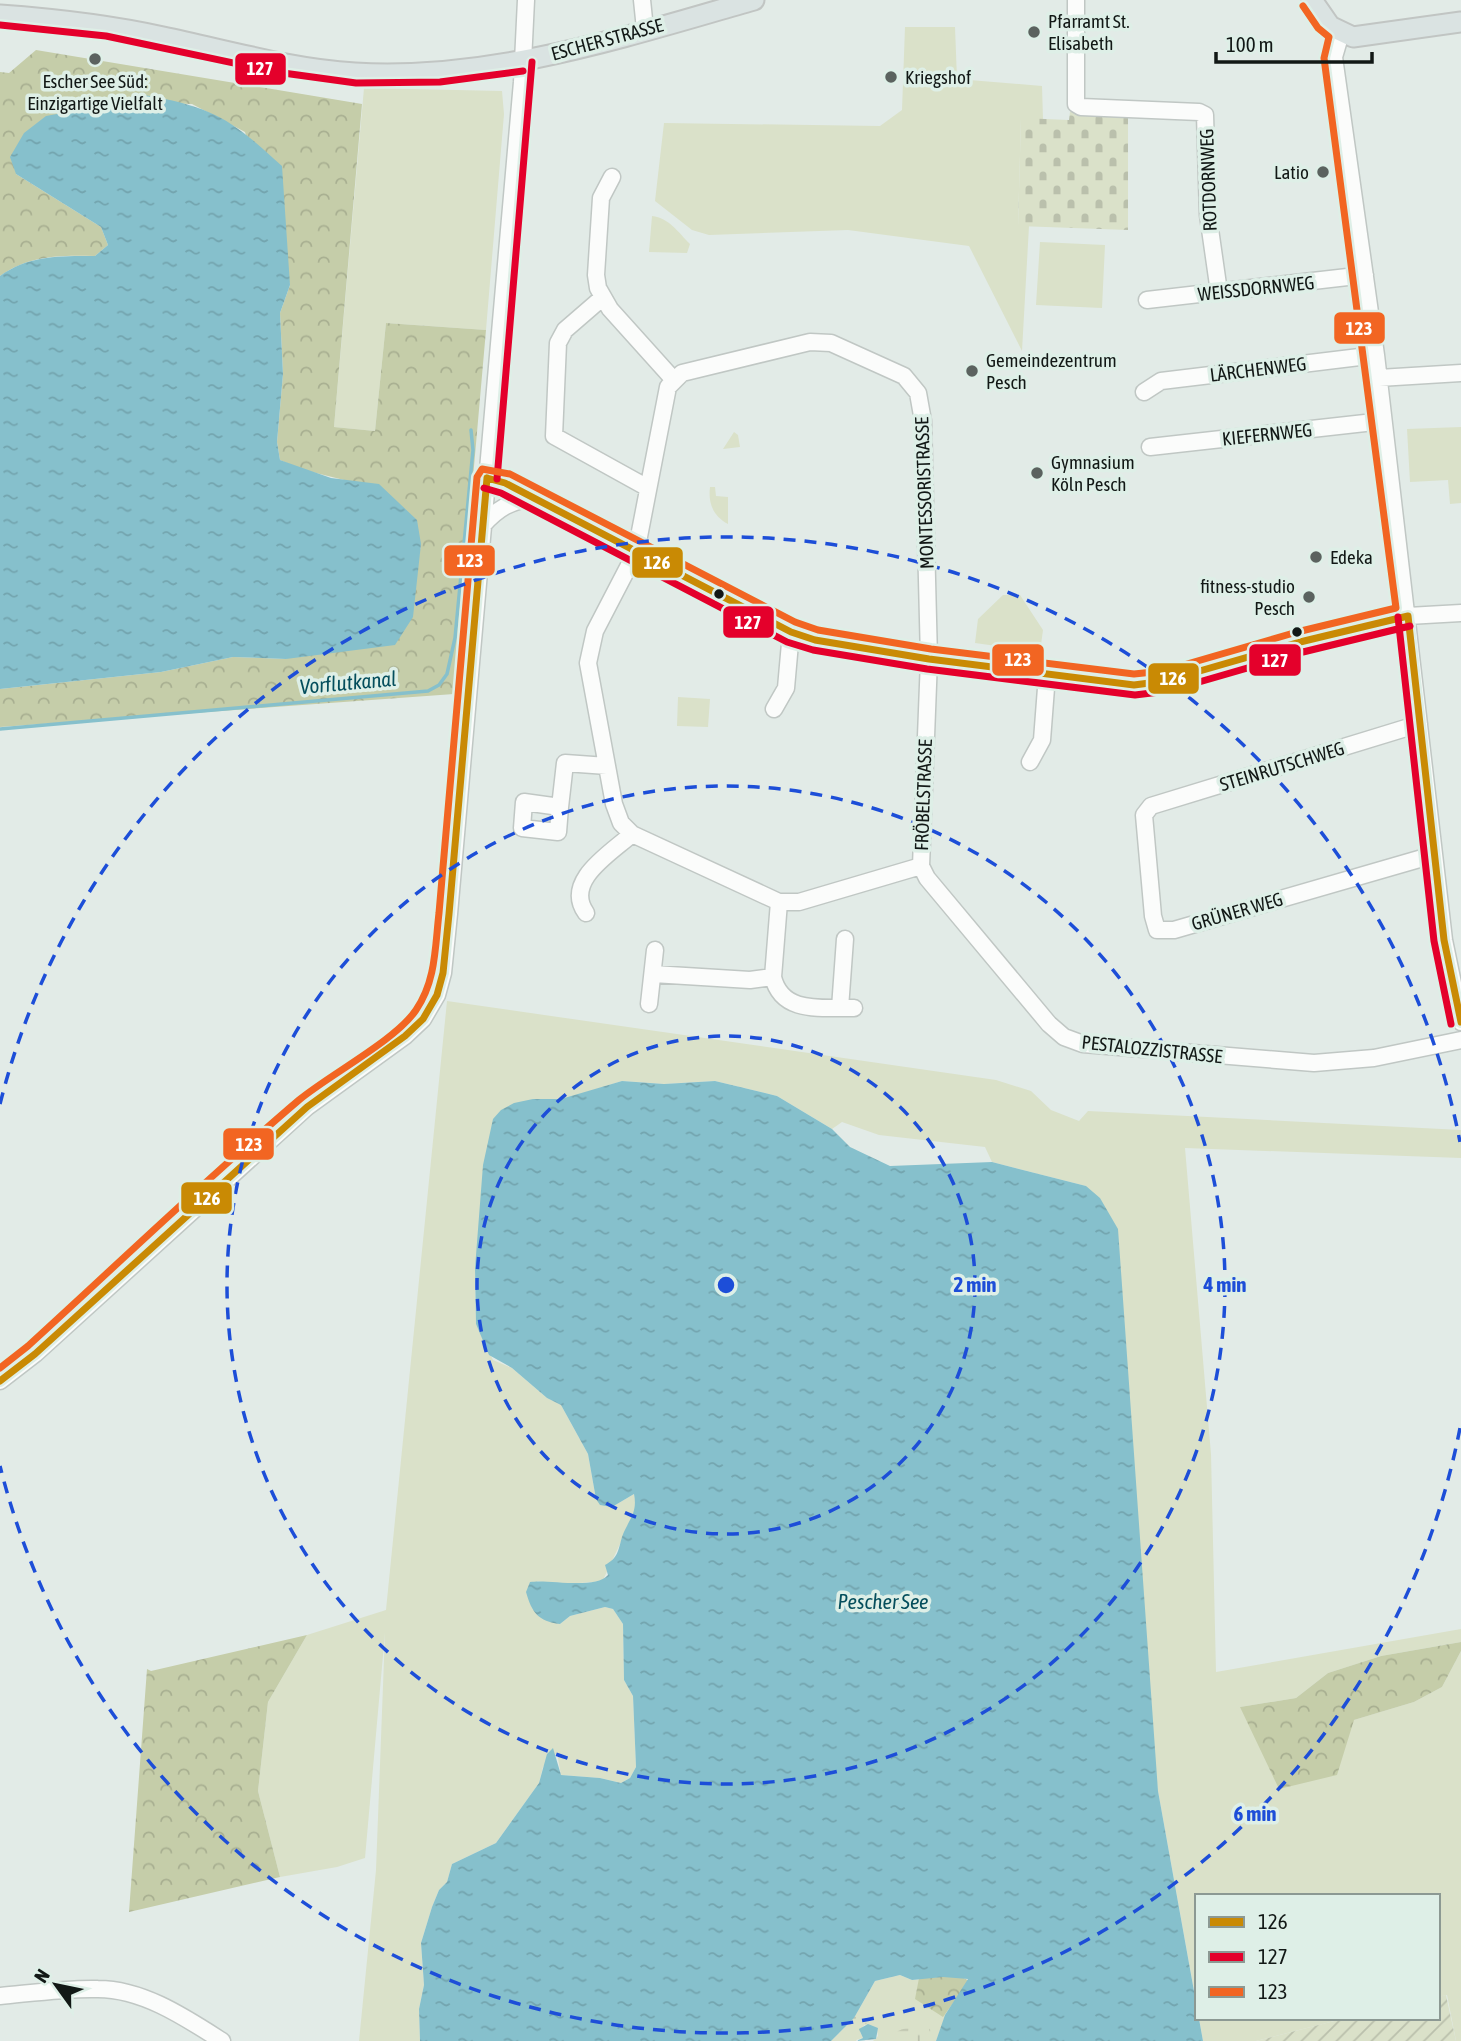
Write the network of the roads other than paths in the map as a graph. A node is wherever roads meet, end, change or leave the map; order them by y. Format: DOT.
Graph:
graph roads {
  1 [pos="36,0"];
  2 [pos="526,0"];
  3 [pos="642,0"];
  4 [pos="754,0"];
  5 [pos="1076,0"];
  6 [pos="1312,0"];
  7 [pos="4,10"];
  8 [pos="67,22"];
  9 [pos="1461,22"];
  10 [pos="645,29"];
  11 [pos="1342,33"];
  12 [pos="522,61"];
  13 [pos="612,177"];
  14 [pos="1365,275"];
  15 [pos="1219,292"];
  16 [pos="602,298"];
  17 [pos="1147,300"];
  18 [pos="1376,355"];
  19 [pos="1461,373"];
  20 [pos="1379,378"];
  21 [pos="673,379"];
  22 [pos="1144,391"];
  23 [pos="1383,421"];
  24 [pos="1150,447"];
  25 [pos="487,478"];
  26 [pos="648,488"];
  27 [pos="533,498"];
  28 [pos="483,525"];
  29 [pos="635,552"];
  30 [pos="1461,613"];
  31 [pos="1408,616"];
  32 [pos="791,632"];
  33 [pos="929,659"];
  34 [pos="1047,675"];
  35 [pos="774,709"];
  36 [pos="1419,724"];
  37 [pos="1030,762"];
  38 [pos="607,766"];
  39 [pos="561,807"];
  40 [pos="1147,810"];
  41 [pos="632,834"];
  42 [pos="1433,855"];
  43 [pos="921,866"];
  44 [pos="779,902"];
  45 [pos="586,913"];
  46 [pos="845,939"];
  47 [pos="655,950"];
  48 [pos="653,974"];
  49 [pos="773,977"];
  50 [pos="649,1004"];
  51 [pos="1461,1022"];
  52 [pos="1461,1040"];
  53 [pos="0,1381"];
  54 [pos="0,1996"];
  55 [pos="222,2041"];
  1 -- 8 [label="main road"];
  2 -- 12 [label="street"];
  3 -- 10 [label="street"];
  4 -- 10 [label="main road, ESCHER STRASSE"];
  5 -- 15 [label="street, ROTDORNWEG"];
  6 -- 11 [label="main road"];
  7 -- 8 [label="main road, ESCHER STRASSE"];
  8 -- 12 [label="main road, ESCHER STRASSE"];
  9 -- 11 [label="main road"];
  10 -- 12 [label="main road, ESCHER STRASSE"];
  11 -- 14 [label="street"];
  12 -- 25 [label="street"];
  13 -- 16 [label="street"];
  14 -- 15 [label="street, WEISSDORNWEG"];
  14 -- 18 [label="street"];
  15 -- 17 [label="street, WEISSDORNWEG"];
  16 -- 21 [label="street"];
  16 -- 26 [label="street"];
  18 -- 20 [label="street"];
  18 -- 22 [label="street, LÄRCHENWEG"];
  19 -- 20 [label="street"];
  20 -- 23 [label="street"];
  21 -- 26 [label="street"];
  21 -- 33 [label="street, MONTESSORISTRASSE"];
  23 -- 24 [label="street, KIEFERNWEG"];
  23 -- 31 [label="street"];
  25 -- 27 [label="street"];
  25 -- 28 [label="street"];
  26 -- 29 [label="street"];
  27 -- 28 [label="street"];
  27 -- 29 [label="street"];
  28 -- 53 [label="street"];
  29 -- 32 [label="street"];
  29 -- 38 [label="street"];
  30 -- 31 [label="street"];
  31 -- 34 [label="street"];
  31 -- 36 [label="street"];
  32 -- 33 [label="street"];
  32 -- 35 [label="street"];
  33 -- 34 [label="street"];
  33 -- 43 [label="street, FRÖBELSTRASSE"];
  34 -- 37 [label="street"];
  36 -- 40 [label="street, STEINRUTSCHWEG"];
  36 -- 42 [label="street"];
  38 -- 39 [label="street"];
  38 -- 41 [label="street"];
  40 -- 42 [label="street, GRÜNER WEG"];
  41 -- 44 [label="street"];
  41 -- 45 [label="street"];
  42 -- 51 [label="street"];
  43 -- 44 [label="street, FRÖBELSTRASSE"];
  43 -- 52 [label="street, PESTALOZZISTRASSE"];
  44 -- 49 [label="street"];
  46 -- 49 [label="street"];
  47 -- 48 [label="street"];
  48 -- 49 [label="street"];
  48 -- 50 [label="street"];
  54 -- 55 [label="street"];
}
